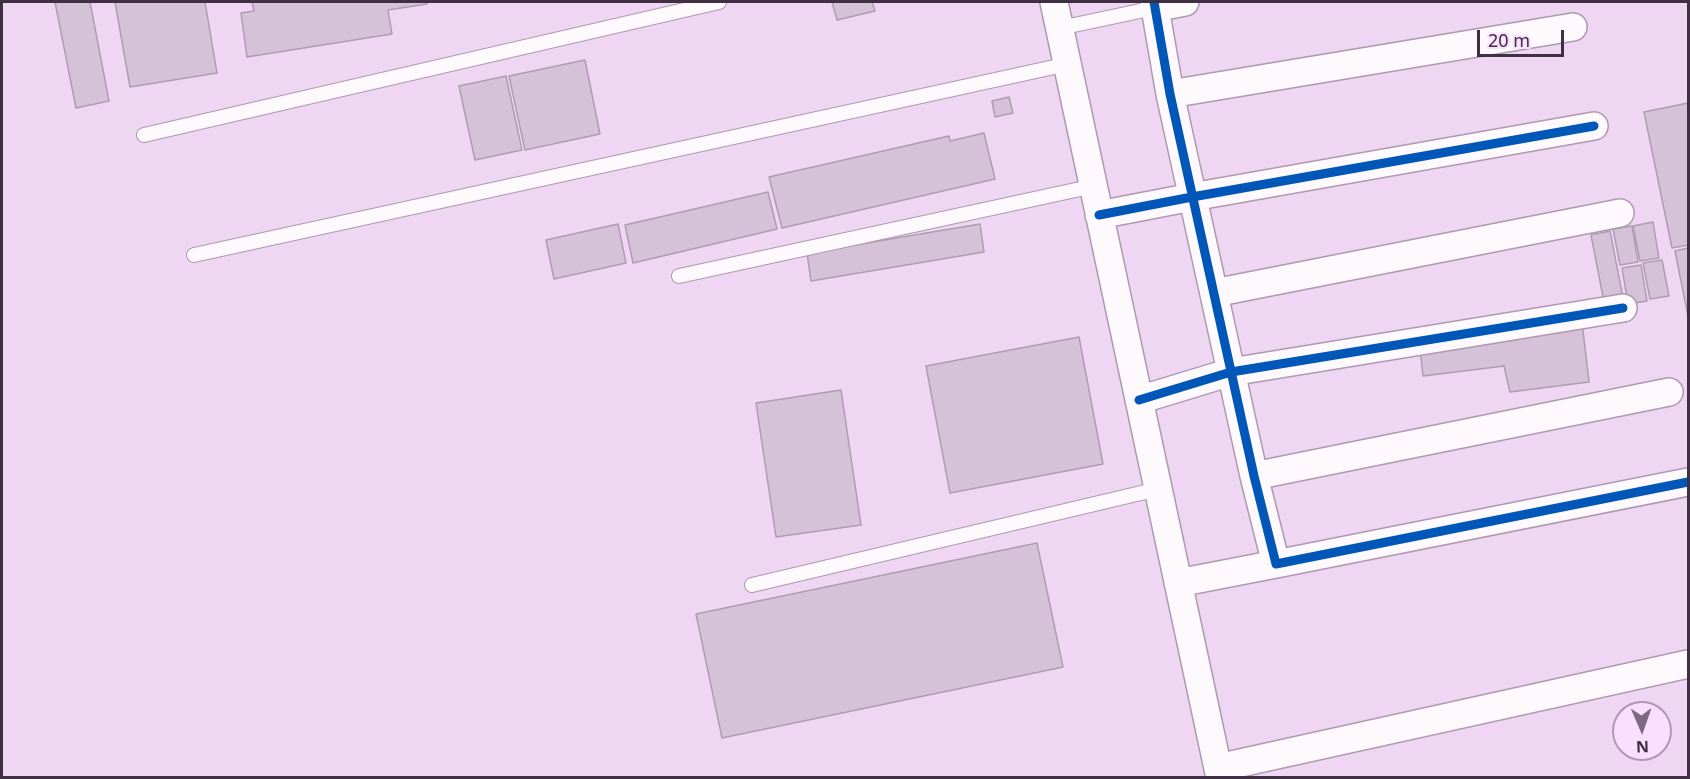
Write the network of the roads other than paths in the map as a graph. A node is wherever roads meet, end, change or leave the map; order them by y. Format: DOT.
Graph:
graph roads {
  1 [pos="719,2"];
  2 [pos="1054,2"];
  3 [pos="1185,2"];
  4 [pos="1154,5"];
  5 [pos="1573,27"];
  6 [pos="1060,28"];
  7 [pos="1068,64"];
  8 [pos="1170,94"];
  9 [pos="1594,126"];
  10 [pos="144,135"];
  11 [pos="1094,186"];
  12 [pos="1192,197"];
  13 [pos="1620,213"];
  14 [pos="1100,215"];
  15 [pos="194,255"];
  16 [pos="679,276"];
  17 [pos="1214,293"];
  18 [pos="1623,308"];
  19 [pos="1231,372"];
  20 [pos="1669,392"];
  21 [pos="1139,400"];
  22 [pos="1254,476"];
  23 [pos="1689,482"];
  24 [pos="1158,489"];
  25 [pos="1276,564"];
  26 [pos="1178,583"];
  27 [pos="752,585"];
  28 [pos="1689,664"];
  29 [pos="1219,773"];
  1 -- 10 [label="lane"];
  2 -- 6 [label="street"];
  3 -- 4 [label="street"];
  4 -- 6 [label="lane"];
  4 -- 8 [label="street"];
  5 -- 8 [label="street"];
  6 -- 7 [label="street"];
  7 -- 11 [label="street"];
  7 -- 15 [label="lane"];
  8 -- 12 [label="street"];
  9 -- 12 [label="street"];
  11 -- 14 [label="street"];
  11 -- 16 [label="lane"];
  12 -- 14 [label="street"];
  12 -- 17 [label="street"];
  13 -- 17 [label="street"];
  14 -- 21 [label="street"];
  17 -- 19 [label="street"];
  18 -- 19 [label="street"];
  19 -- 21 [label="street"];
  19 -- 22 [label="street"];
  20 -- 22 [label="street"];
  21 -- 24 [label="street"];
  22 -- 25 [label="street"];
  23 -- 25 [label="street"];
  24 -- 26 [label="street"];
  24 -- 27 [label="lane"];
  25 -- 26 [label="street"];
  26 -- 29 [label="street"];
  28 -- 29 [label="street"];
}
